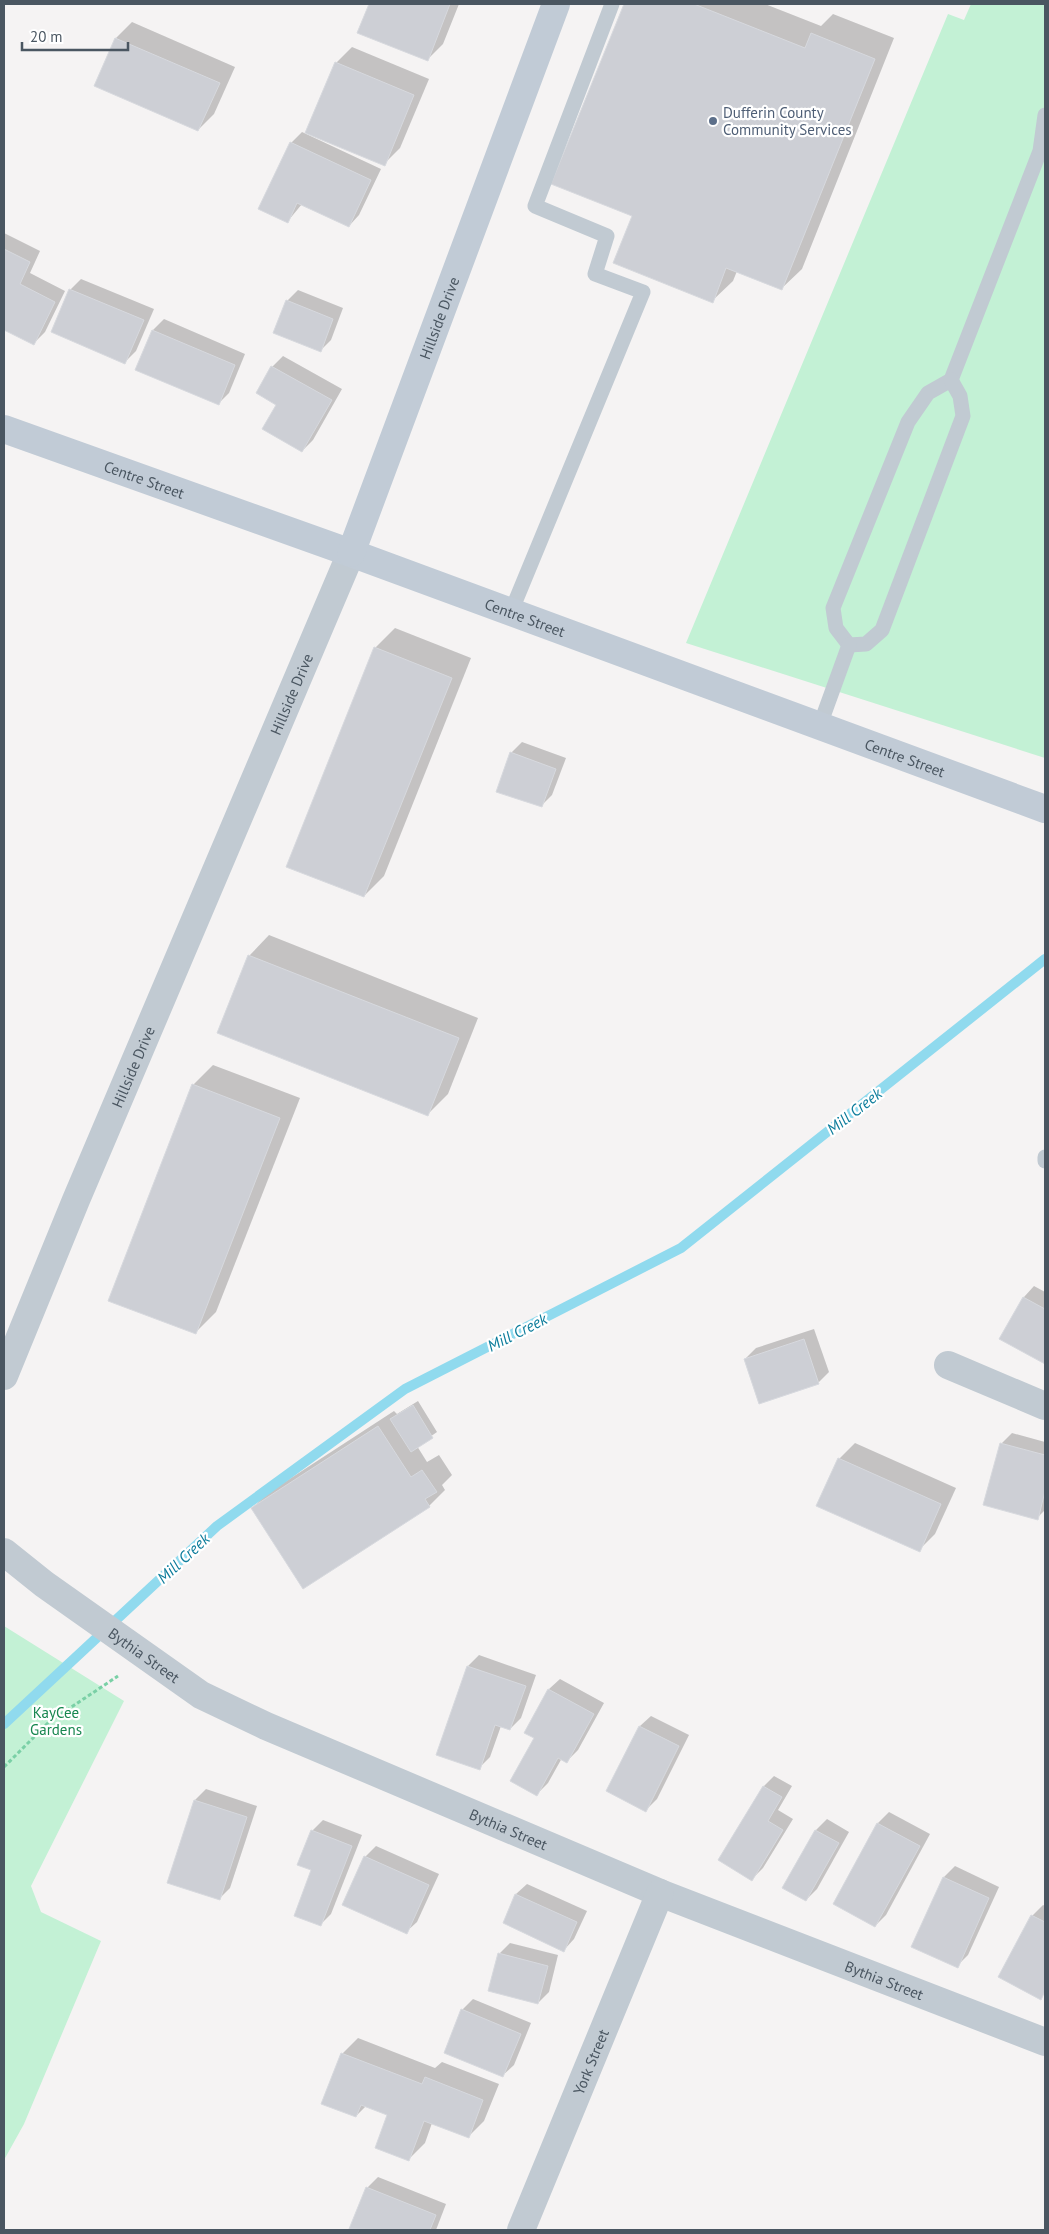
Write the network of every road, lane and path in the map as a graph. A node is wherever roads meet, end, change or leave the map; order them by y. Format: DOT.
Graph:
graph roads {
  1 [pos="556,4"];
  2 [pos="612,4"];
  3 [pos="1045,115"];
  4 [pos="951,380"];
  5 [pos="4,430"];
  6 [pos="351,553"];
  7 [pos="511,612"];
  8 [pos="849,645"];
  9 [pos="820,726"];
  10 [pos="1045,809"];
  11 [pos="1045,1157"];
  12 [pos="1045,1161"];
  13 [pos="948,1366"];
  14 [pos="4,1376"];
  15 [pos="1045,1406"];
  16 [pos="4,1552"];
  17 [pos="111,1681"];
  18 [pos="4,1767"];
  19 [pos="660,1893"];
  20 [pos="1045,2042"];
  21 [pos="521,2230"];
  1 -- 6 [label="street, Hillside Drive"];
  2 -- 7 [label="lane"];
  3 -- 4 [label="lane"];
  4 -- 8 [label="lane"];
  4 -- 8 [label="lane"];
  5 -- 6 [label="street, Centre Street"];
  6 -- 7 [label="street, Centre Street"];
  6 -- 14 [label="street, Hillside Drive"];
  7 -- 9 [label="street, Centre Street"];
  8 -- 9 [label="lane"];
  9 -- 10 [label="street, Centre Street"];
  11 -- 12 [label="lane"];
  13 -- 15 [label="street"];
  16 -- 19 [label="street, Bythia Street"];
  17 -- 18 [label="path"];
  19 -- 20 [label="street, Bythia Street"];
  19 -- 21 [label="street, York Street"];
}
